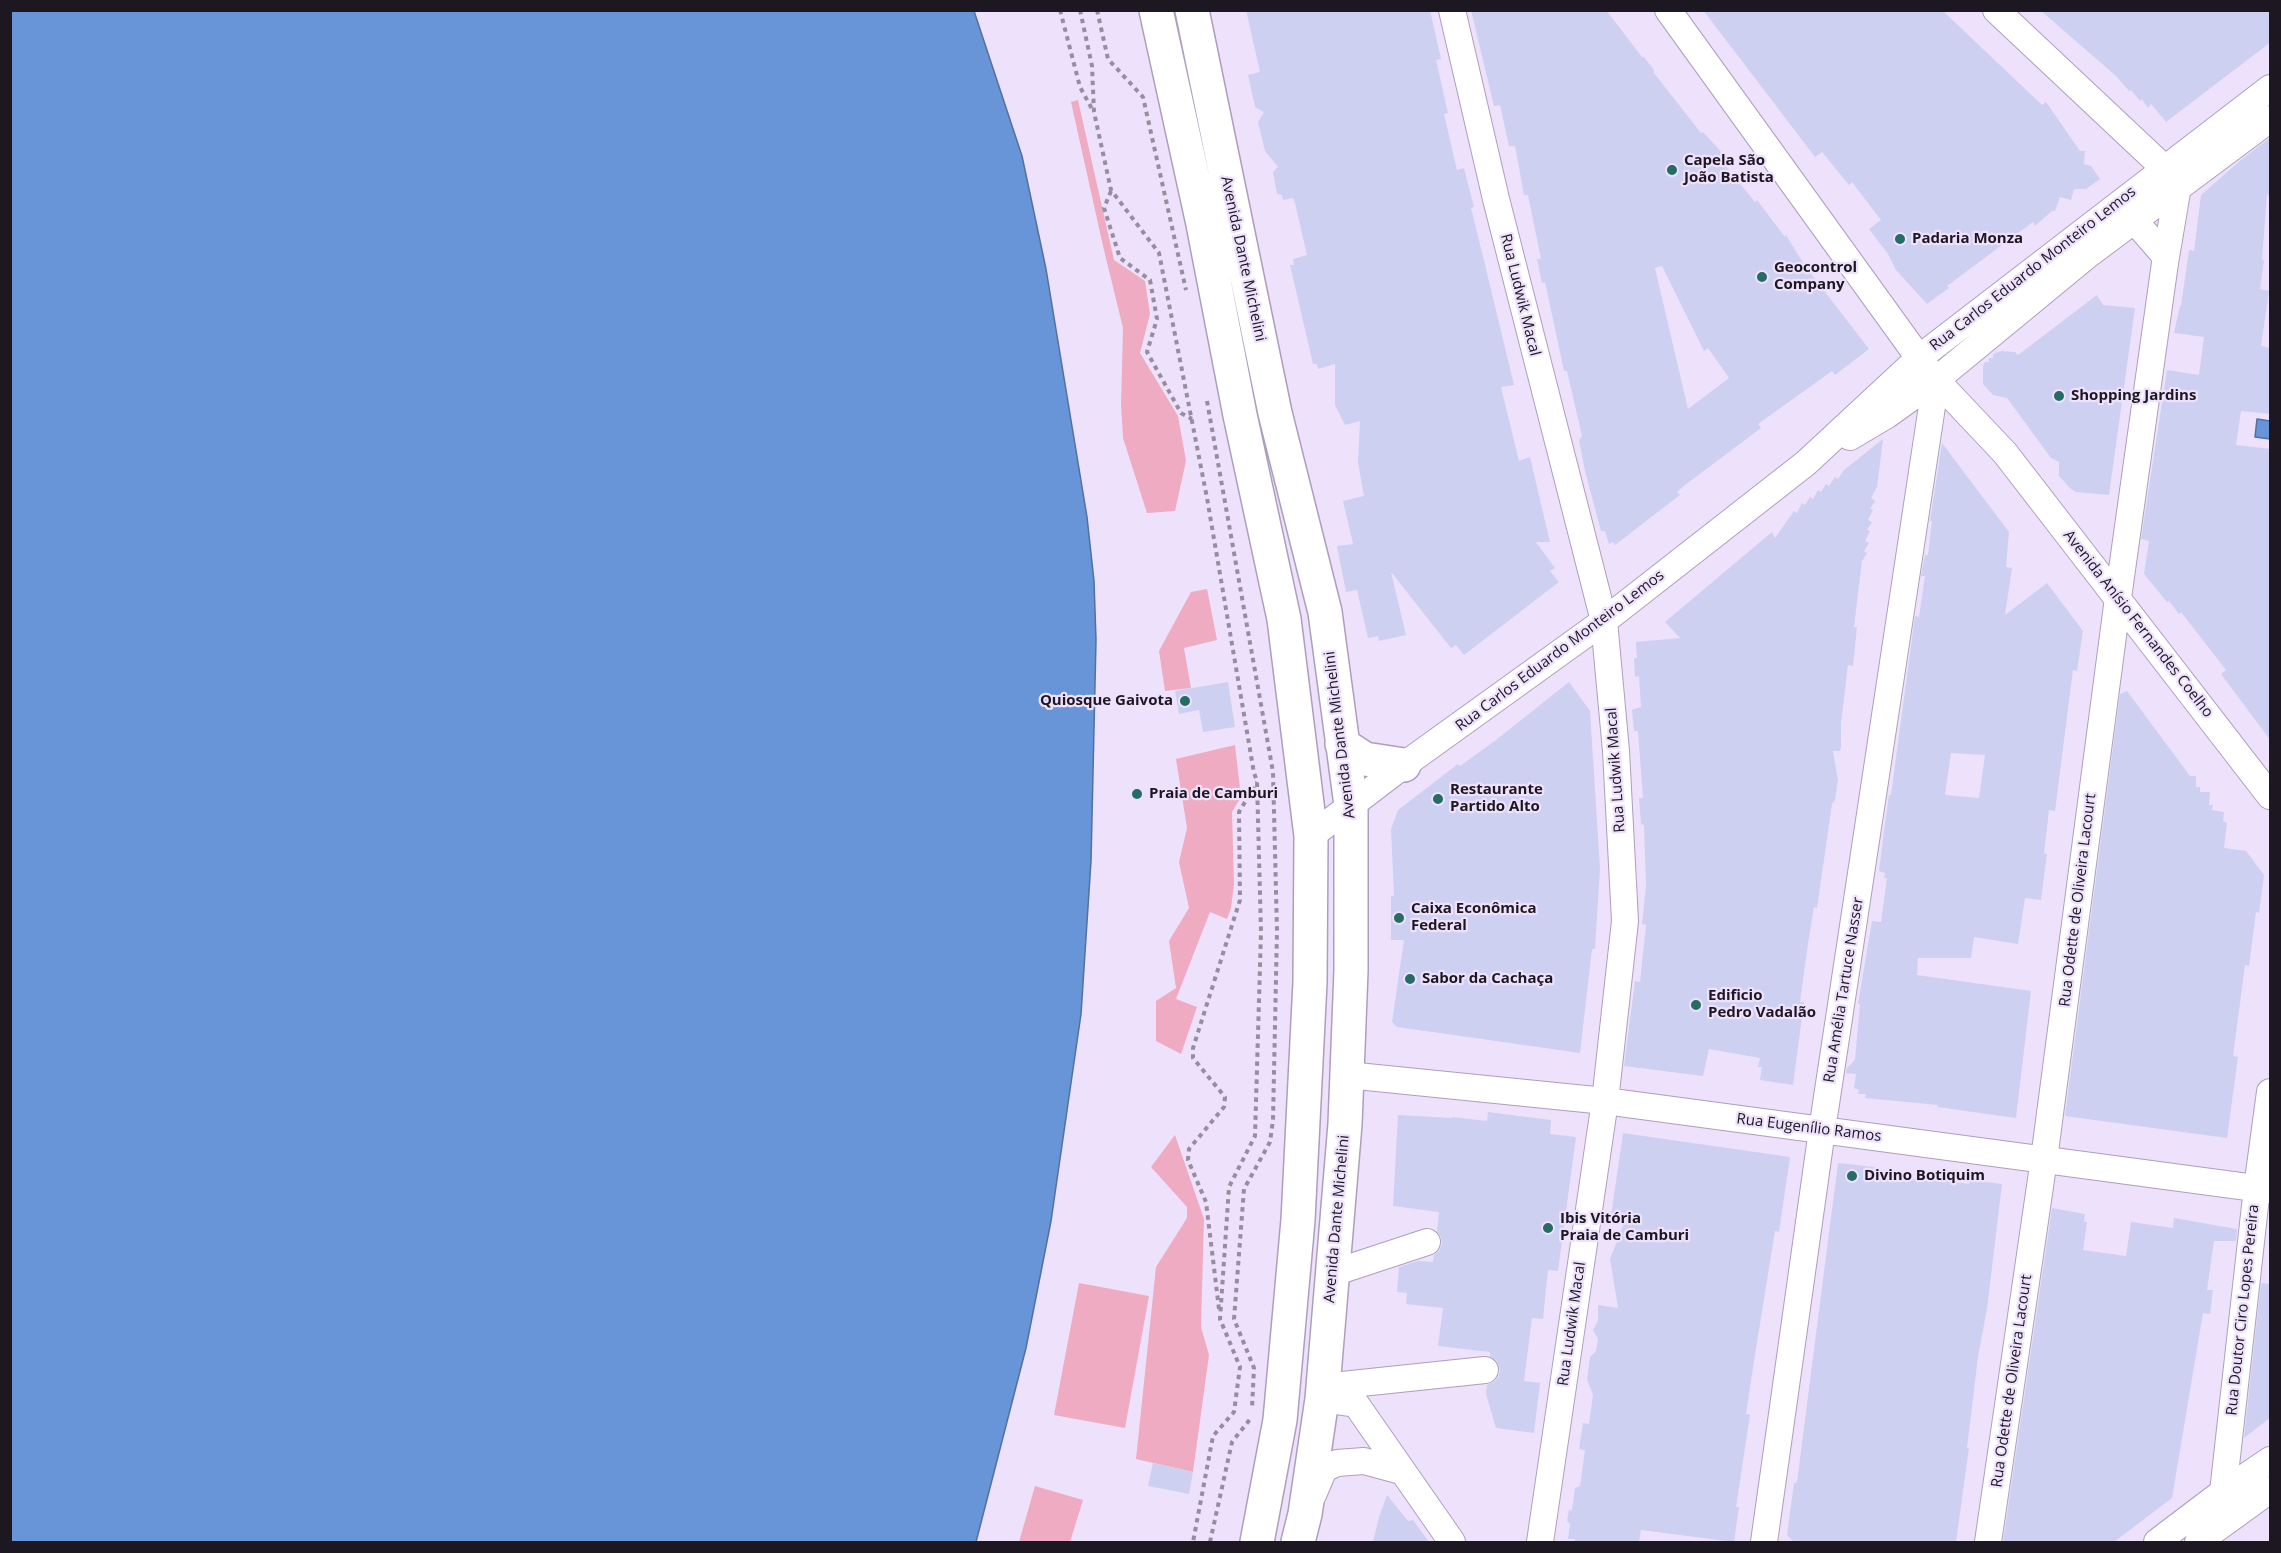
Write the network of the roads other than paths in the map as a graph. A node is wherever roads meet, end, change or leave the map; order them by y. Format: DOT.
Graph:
graph roads {
  1 [pos="1156,10"];
  2 [pos="1192,10"];
  3 [pos="1452,10"];
  4 [pos="1668,10"];
  5 [pos="1996,10"];
  6 [pos="2271,88"];
  7 [pos="2271,119"];
  8 [pos="2171,177"];
  9 [pos="2134,220"];
  10 [pos="2166,257"];
  11 [pos="1927,352"];
  12 [pos="1944,373"];
  13 [pos="1887,415"];
  14 [pos="1928,438"];
  15 [pos="1806,463"];
  16 [pos="2118,597"];
  17 [pos="1604,621"];
  18 [pos="1342,744"];
  19 [pos="1404,765"];
  20 [pos="2271,796"];
  21 [pos="1351,805"];
  22 [pos="1311,836"];
  23 [pos="1347,1075"];
  24 [pos="2271,1092"];
  25 [pos="1605,1101"];
  26 [pos="1822,1130"];
  27 [pos="2044,1159"];
  28 [pos="2264,1189"];
  29 [pos="1427,1242"];
  30 [pos="1333,1273"];
  31 [pos="1485,1370"];
  32 [pos="1322,1393"];
  33 [pos="2271,1460"];
  34 [pos="1401,1471"];
  35 [pos="2271,1490"];
  36 [pos="2223,1492"];
  37 [pos="1301,1528"];
  38 [pos="2208,1538"];
  39 [pos="1257,1542"];
  40 [pos="1452,1542"];
  41 [pos="1540,1542"];
  42 [pos="1764,1542"];
  43 [pos="1988,1542"];
  44 [pos="2157,1542"];
  1 -- 22 [label="main road, Avenida Dante Michelini"];
  2 -- 18 [label="main road, Avenida Dante Michelini"];
  3 -- 17 [label="street, Rua Ludwik Macal"];
  4 -- 11 [label="street, Avenida Anísio Fernandes Coelho"];
  5 -- 8 [label="street"];
  6 -- 8 [label="street, Rua Carlos Eduardo Monteiro Lemos"];
  7 -- 8 [label="street, Rua Carlos Eduardo Monteiro Lemos"];
  8 -- 9 [label="street, Rua Carlos Eduardo Monteiro Lemos"];
  8 -- 10 [label="street, Rua Odette de Oliveira Lacourt"];
  8 -- 11 [label="street, Rua Carlos Eduardo Monteiro Lemos"];
  9 -- 10 [label="street"];
  9 -- 12 [label="street, Rua Carlos Eduardo Monteiro Lemos"];
  10 -- 16 [label="street, Rua Odette de Oliveira Lacourt"];
  11 -- 12 [label="street, Avenida Anísio Fernandes Coelho"];
  11 -- 15 [label="street, Rua Carlos Eduardo Monteiro Lemos"];
  12 -- 13 [label="street, Rua Carlos Eduardo Monteiro Lemos"];
  12 -- 14 [label="street, Rua Amélia Tartuce Nasser"];
  12 -- 16 [label="street, Avenida Anísio Fernandes Coelho"];
  13 -- 14 [label="street"];
  13 -- 15 [label="street, Rua Carlos Eduardo Monteiro Lemos"];
  14 -- 26 [label="street, Rua Amélia Tartuce Nasser"];
  15 -- 17 [label="street, Rua Carlos Eduardo Monteiro Lemos"];
  16 -- 20 [label="street, Avenida Anísio Fernandes Coelho"];
  16 -- 27 [label="street, Rua Odette de Oliveira Lacourt"];
  17 -- 19 [label="street, Rua Carlos Eduardo Monteiro Lemos"];
  17 -- 25 [label="street, Rua Ludwik Macal"];
  18 -- 19 [label="main road"];
  18 -- 21 [label="main road, Avenida Dante Michelini"];
  19 -- 21 [label="street, Rua Carlos Eduardo Monteiro Lemos"];
  21 -- 22 [label="street, Rua Carlos Eduardo Monteiro Lemos"];
  21 -- 23 [label="main road, Avenida Dante Michelini"];
  22 -- 39 [label="main road, Avenida Dante Michelini"];
  23 -- 25 [label="street, Rua Eugenílio Ramos"];
  23 -- 30 [label="main road, Avenida Dante Michelini"];
  24 -- 28 [label="street, Rua Doutor Ciro Lopes Pereira"];
  25 -- 26 [label="street, Rua Eugenílio Ramos"];
  25 -- 41 [label="street, Rua Ludwik Macal"];
  26 -- 27 [label="street, Rua Eugenílio Ramos"];
  26 -- 42 [label="street, Rua Amélia Tartuce Nasser"];
  27 -- 28 [label="street, Rua Eugenílio Ramos"];
  27 -- 43 [label="street, Rua Odette de Oliveira Lacourt"];
  28 -- 36 [label="street, Rua Doutor Ciro Lopes Pereira"];
  29 -- 30 [label="street"];
  30 -- 32 [label="main road, Avenida Dante Michelini"];
  31 -- 32 [label="street"];
  32 -- 34 [label="street"];
  32 -- 37 [label="main road, Avenida Dante Michelini"];
  33 -- 36 [label="street"];
  34 -- 37 [label="street"];
  34 -- 40 [label="street"];
  35 -- 38 [label="street"];
  36 -- 44 [label="street"];
}
